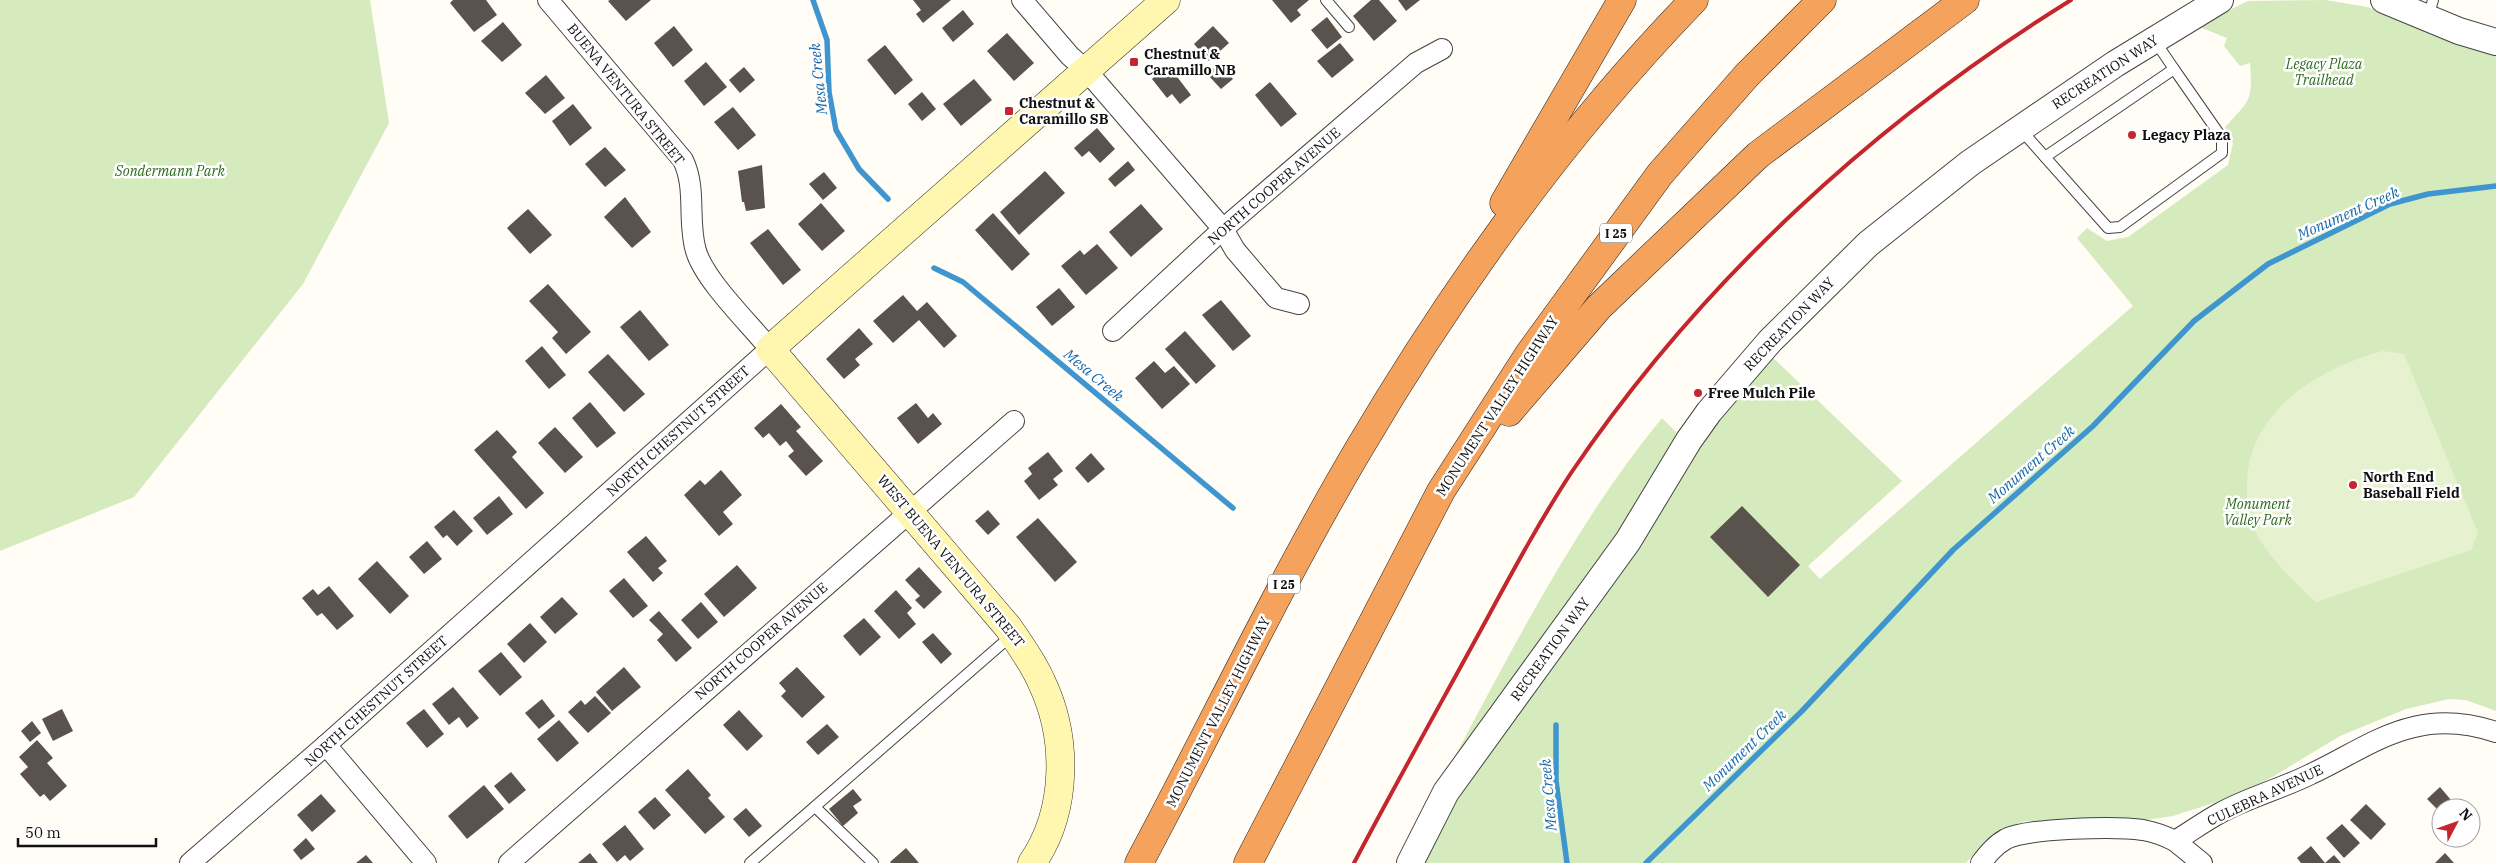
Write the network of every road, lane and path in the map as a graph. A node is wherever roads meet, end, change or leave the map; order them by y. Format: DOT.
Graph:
graph roads {
  1 [pos="548,0"];
  2 [pos="1022,0"];
  3 [pos="1166,0"];
  4 [pos="1326,0"];
  5 [pos="1622,0"];
  6 [pos="1694,0"];
  7 [pos="1822,0"];
  8 [pos="1966,0"];
  9 [pos="2220,0"];
  10 [pos="2384,0"];
  11 [pos="2430,9"];
  12 [pos="1349,27"];
  13 [pos="2154,40"];
  14 [pos="2496,42"];
  15 [pos="1442,49"];
  16 [pos="2174,69"];
  17 [pos="1086,70"];
  18 [pos="2019,128"];
  19 [pos="2045,157"];
  20 [pos="1223,229"];
  21 [pos="1299,304"];
  22 [pos="1443,314"];
  23 [pos="1113,331"];
  24 [pos="770,349"];
  25 [pos="1014,421"];
  26 [pos="1441,491"];
  27 [pos="910,510"];
  28 [pos="1013,634"];
  29 [pos="2496,732"];
  30 [pos="326,745"];
  31 [pos="815,806"];
  32 [pos="2175,841"];
  33 [pos="190,863"];
  34 [pos="426,863"];
  35 [pos="509,863"];
  36 [pos="750,863"];
  37 [pos="874,863"];
  38 [pos="1032,863"];
  39 [pos="1139,863"];
  40 [pos="1248,863"];
  41 [pos="1410,863"];
  42 [pos="1981,863"];
  43 [pos="2202,863"];
  1 -- 24 [label="street, BUENA VENTURA STREET"];
  2 -- 17 [label="street"];
  3 -- 17 [label="main road, NORTH CHESTNUT STREET"];
  4 -- 12 [label="lane"];
  5 -- 22 [label="highway"];
  6 -- 22 [label="highway, MONUMENT VALLEY HIGHWAY / I 25"];
  7 -- 26 [label="highway, MONUMENT VALLEY HIGHWAY / I 25"];
  8 -- 26 [label="highway"];
  9 -- 13 [label="street, RECREATION WAY"];
  10 -- 11 [label="street"];
  11 -- 14 [label="street"];
  13 -- 16 [label="lane"];
  13 -- 18 [label="street, RECREATION WAY"];
  15 -- 20 [label="street, NORTH COOPER AVENUE"];
  16 -- 19 [label="lane"];
  16 -- 19 [label="lane"];
  17 -- 20 [label="street"];
  17 -- 24 [label="main road, NORTH CHESTNUT STREET"];
  18 -- 19 [label="lane"];
  18 -- 41 [label="street, RECREATION WAY"];
  20 -- 21 [label="street"];
  20 -- 23 [label="street, NORTH COOPER AVENUE"];
  22 -- 39 [label="highway, MONUMENT VALLEY HIGHWAY / I 25"];
  24 -- 27 [label="main road, WEST BUENA VENTURA STREET"];
  24 -- 30 [label="street, NORTH CHESTNUT STREET"];
  25 -- 27 [label="street, NORTH COOPER AVENUE"];
  26 -- 40 [label="highway, MONUMENT VALLEY HIGHWAY / I 25"];
  27 -- 28 [label="main road, WEST BUENA VENTURA STREET"];
  27 -- 35 [label="street, NORTH COOPER AVENUE"];
  28 -- 31 [label="lane"];
  28 -- 38 [label="main road, WEST BUENA VENTURA STREET"];
  29 -- 32 [label="street, CULEBRA AVENUE"];
  30 -- 33 [label="street, NORTH CHESTNUT STREET"];
  30 -- 34 [label="street"];
  31 -- 36 [label="lane"];
  31 -- 37 [label="lane"];
  32 -- 42 [label="street"];
  32 -- 43 [label="street"];
}
